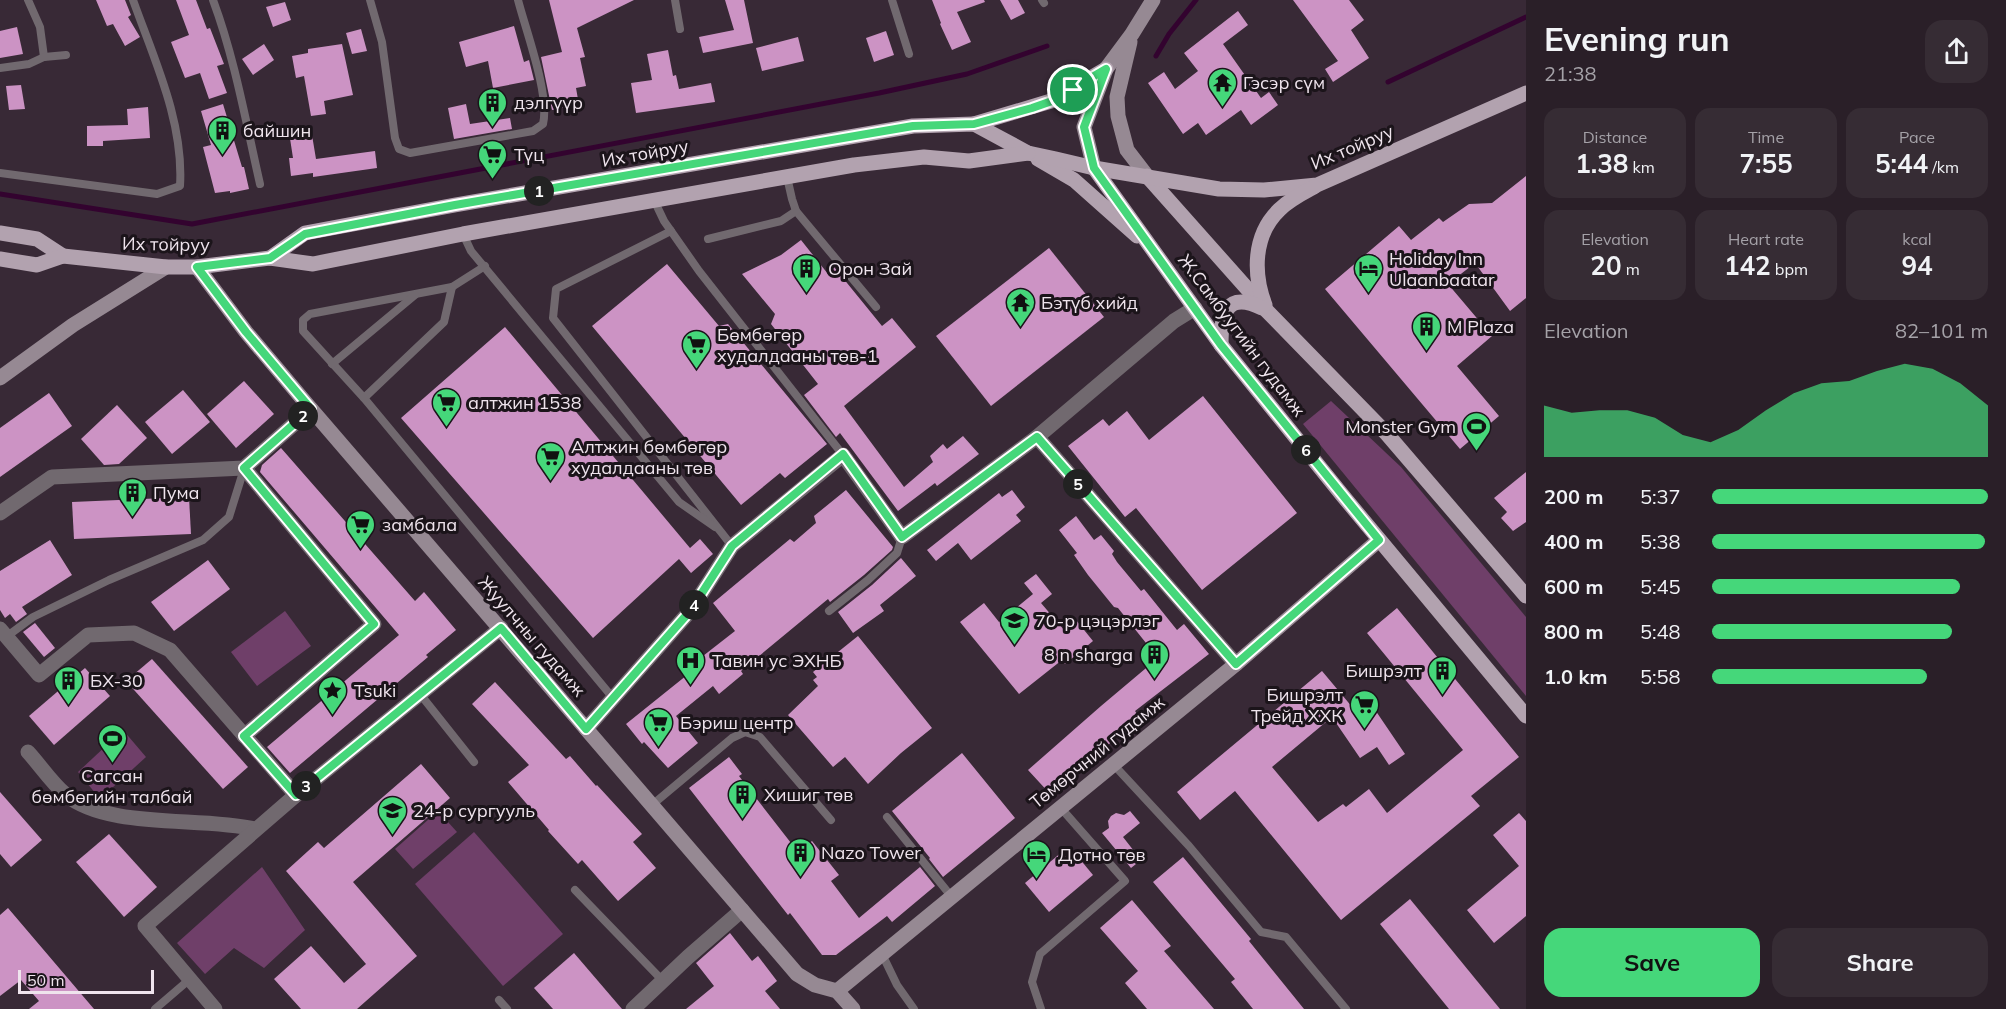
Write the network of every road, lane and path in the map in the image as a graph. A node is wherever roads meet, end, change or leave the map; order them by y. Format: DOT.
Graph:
graph roads {
  1 [pos="28,0"];
  2 [pos="133,0"];
  3 [pos="213,0"];
  4 [pos="370,0"];
  5 [pos="518,0"];
  6 [pos="675,0"];
  7 [pos="892,0"];
  8 [pos="1153,0"];
  9 [pos="680,29"];
  10 [pos="1132,34"];
  11 [pos="909,54"];
  12 [pos="66,55"];
  13 [pos="44,57"];
  14 [pos="0,68"];
  15 [pos="1106,69"];
  16 [pos="1526,93"];
  17 [pos="974,124"];
  18 [pos="1028,153"];
  19 [pos="1094,168"];
  20 [pos="0,173"];
  21 [pos="1147,176"];
  22 [pos="787,177"];
  23 [pos="260,184"];
  24 [pos="1317,185"];
  25 [pos="654,200"];
  26 [pos="796,211"];
  27 [pos="671,231"];
  28 [pos="0,233"];
  29 [pos="463,234"];
  30 [pos="708,239"];
  31 [pos="1156,253"];
  32 [pos="63,256"];
  33 [pos="270,258"];
  34 [pos="0,259"];
  35 [pos="485,266"];
  36 [pos="166,267"];
  37 [pos="197,267"];
  38 [pos="452,287"];
  39 [pos="416,294"];
  40 [pos="876,306"];
  41 [pos="1195,308"];
  42 [pos="1267,311"];
  43 [pos="1221,345"];
  44 [pos="332,364"];
  45 [pos="0,378"];
  46 [pos="364,398"];
  47 [pos="311,409"];
  48 [pos="1037,437"];
  49 [pos="843,454"];
  50 [pos="244,468"];
  51 [pos="0,513"];
  52 [pos="902,537"];
  53 [pos="728,540"];
  54 [pos="1379,540"];
  55 [pos="1526,596"];
  56 [pos="829,611"];
  57 [pos="501,628"];
  58 [pos="3,633"];
  59 [pos="1236,664"];
  60 [pos="420,694"];
  61 [pos="613,698"];
  62 [pos="1526,716"];
  63 [pos="586,729"];
  64 [pos="244,736"];
  65 [pos="28,752"];
  66 [pos="474,762"];
  67 [pos="1113,764"];
  68 [pos="296,795"];
  69 [pos="652,805"];
  70 [pos="1060,807"];
  71 [pos="887,817"];
  72 [pos="831,820"];
  73 [pos="255,830"];
  74 [pos="575,890"];
  75 [pos="951,896"];
  76 [pos="742,910"];
  77 [pos="882,953"];
  78 [pos="190,979"];
  79 [pos="663,981"];
  80 [pos="837,991"];
  81 [pos="499,1000"];
  82 [pos="155,1009"];
  83 [pos="215,1009"];
  84 [pos="507,1009"];
  85 [pos="633,1009"];
  86 [pos="853,1009"];
  87 [pos="914,1009"];
  88 [pos="1041,1009"];
  89 [pos="1346,1009"];
  1 -- 13 [label="lane"];
  2 -- 20 [label="lane"];
  3 -- 23 [label="lane"];
  4 -- 5 [label="lane"];
  6 -- 9 [label="lane"];
  7 -- 11 [label="lane"];
  8 -- 10 [label="main road"];
  10 -- 15 [label="main road"];
  10 -- 21 [label="main road"];
  12 -- 13 [label="lane"];
  13 -- 14 [label="lane"];
  15 -- 17 [label="main road"];
  15 -- 19 [label="main road"];
  16 -- 24 [label="main road, Их тойруу"];
  17 -- 18 [label="main road, Их тойруу"];
  17 -- 33 [label="main road, Их тойруу"];
  18 -- 19 [label="main road, Их тойруу"];
  18 -- 22 [label="main road, Их тойруу"];
  18 -- 31 [label="main road"];
  19 -- 21 [label="main road, Их тойруу"];
  19 -- 31 [label="main road, Ж.Самбуугийн гудамж"];
  21 -- 24 [label="main road, Их тойруу"];
  21 -- 42 [label="main road, Ж.Самбуугийн гудамж"];
  22 -- 25 [label="main road, Их тойруу"];
  22 -- 26 [label="lane"];
  24 -- 42 [label="main road"];
  25 -- 27 [label="lane"];
  25 -- 29 [label="main road, Их тойруу"];
  26 -- 30 [label="lane"];
  26 -- 40 [label="lane"];
  27 -- 49 [label="lane"];
  27 -- 53 [label="lane"];
  28 -- 32 [label="main road, Их тойруу"];
  29 -- 33 [label="main road, Их тойруу"];
  29 -- 35 [label="lane"];
  31 -- 41 [label="main road, Ж.Самбуугийн гудамж"];
  32 -- 34 [label="main road, Их тойруу"];
  32 -- 36 [label="main road, Их тойруу"];
  33 -- 37 [label="main road, Их тойруу"];
  35 -- 38 [label="lane"];
  35 -- 53 [label="lane"];
  36 -- 37 [label="main road, Их тойруу"];
  36 -- 45 [label="main road"];
  37 -- 47 [label="main road, Жуулчны гудамж"];
  38 -- 39 [label="lane"];
  38 -- 46 [label="lane"];
  39 -- 44 [label="lane"];
  39 -- 44 [label="lane"];
  41 -- 43 [label="main road, Ж.Самбуугийн гудамж"];
  41 -- 48 [label="street"];
  42 -- 43 [label="main road"];
  42 -- 55 [label="main road, Ж.Самбуугийн гудамж"];
  43 -- 54 [label="main road, Ж.Самбуугийн гудамж"];
  44 -- 46 [label="lane"];
  46 -- 61 [label="lane"];
  47 -- 50 [label="street"];
  47 -- 57 [label="main road, Жуулчны гудамж"];
  48 -- 52 [label="street"];
  48 -- 59 [label="street"];
  49 -- 52 [label="street"];
  49 -- 53 [label="street"];
  50 -- 51 [label="street"];
  50 -- 58 [label="lane"];
  50 -- 64 [label="street"];
  52 -- 56 [label="lane"];
  53 -- 61 [label="street"];
  54 -- 59 [label="main road, Төмөрчний гудамж"];
  54 -- 62 [label="main road, Ж.Самбуугийн гудамж"];
  57 -- 60 [label="street"];
  57 -- 63 [label="main road, Жуулчны гудамж"];
  58 -- 64 [label="street"];
  59 -- 67 [label="main road, Төмөрчний гудамж"];
  60 -- 66 [label="lane"];
  60 -- 68 [label="street"];
  61 -- 63 [label="street"];
  63 -- 69 [label="main road, Жуулчны гудамж"];
  64 -- 68 [label="street"];
  65 -- 73 [label="street"];
  67 -- 70 [label="main road, Төмөрчний гудамж"];
  67 -- 89 [label="lane"];
  68 -- 73 [label="street"];
  69 -- 72 [label="lane"];
  69 -- 76 [label="main road, Жуулчны гудамж"];
  70 -- 75 [label="main road, Төмөрчний гудамж"];
  70 -- 88 [label="lane"];
  71 -- 75 [label="lane"];
  73 -- 78 [label="street"];
  74 -- 79 [label="lane"];
  75 -- 77 [label="main road, Төмөрчний гудамж"];
  76 -- 79 [label="street"];
  76 -- 80 [label="main road, Жуулчны гудамж"];
  77 -- 80 [label="main road, Төмөрчний гудамж"];
  77 -- 87 [label="lane"];
  78 -- 82 [label="lane"];
  78 -- 83 [label="street"];
  79 -- 85 [label="street"];
  80 -- 86 [label="main road"];
  81 -- 84 [label="lane"];
}
